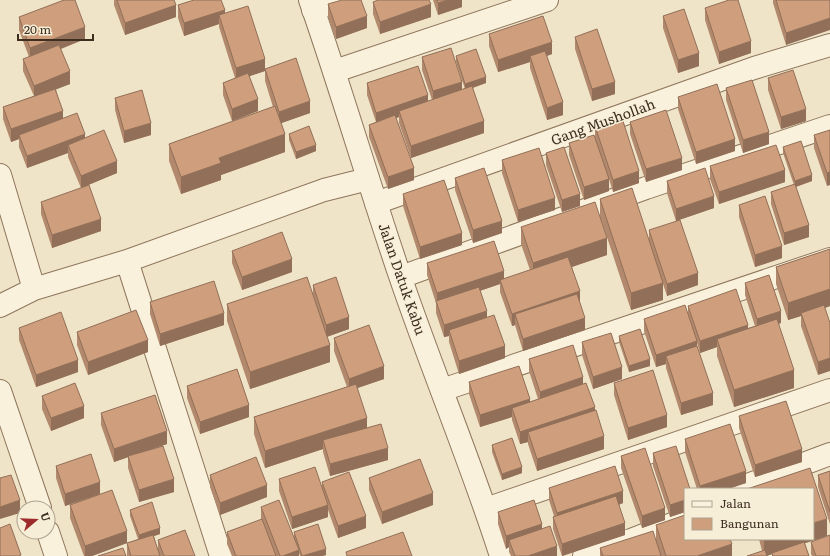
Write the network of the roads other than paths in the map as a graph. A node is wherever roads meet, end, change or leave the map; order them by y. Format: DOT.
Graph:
graph roads {
  1 [pos="340,0"];
  2 [pos="547,0"];
  3 [pos="312,5"];
  4 [pos="830,45"];
  5 [pos="335,71"];
  6 [pos="830,126"];
  7 [pos="0,175"];
  8 [pos="361,180"];
  9 [pos="376,203"];
  10 [pos="830,259"];
  11 [pos="127,261"];
  12 [pos="401,277"];
  13 [pos="34,289"];
  14 [pos="0,306"];
  15 [pos="442,390"];
  16 [pos="830,390"];
  17 [pos="0,391"];
  18 [pos="830,454"];
  19 [pos="740,488"];
  20 [pos="37,500"];
  21 [pos="486,509"];
  22 [pos="684,519"];
  23 [pos="51,540"];
  24 [pos="56,556"];
  25 [pos="221,556"];
  26 [pos="501,556"];
  27 [pos="584,556"];
  1 -- 3 [label="street"];
  2 -- 5 [label="street"];
  3 -- 5 [label="street, Jalan Datuk Kabu"];
  4 -- 9 [label="street, Gang Mushollah"];
  5 -- 8 [label="street, Jalan Datuk Kabu"];
  6 -- 12 [label="street"];
  7 -- 13 [label="street"];
  8 -- 9 [label="street, Jalan Datuk Kabu"];
  8 -- 11 [label="street"];
  9 -- 12 [label="street, Jalan Datuk Kabu"];
  10 -- 15 [label="street"];
  11 -- 13 [label="street"];
  11 -- 25 [label="street"];
  12 -- 15 [label="street, Jalan Datuk Kabu"];
  13 -- 14 [label="street"];
  15 -- 21 [label="street, Jalan Datuk Kabu"];
  16 -- 21 [label="street"];
  17 -- 20 [label="street"];
  18 -- 19 [label="street"];
  21 -- 26 [label="street, Jalan Datuk Kabu"];
  22 -- 27 [label="street"];
  23 -- 24 [label="street"];
}
